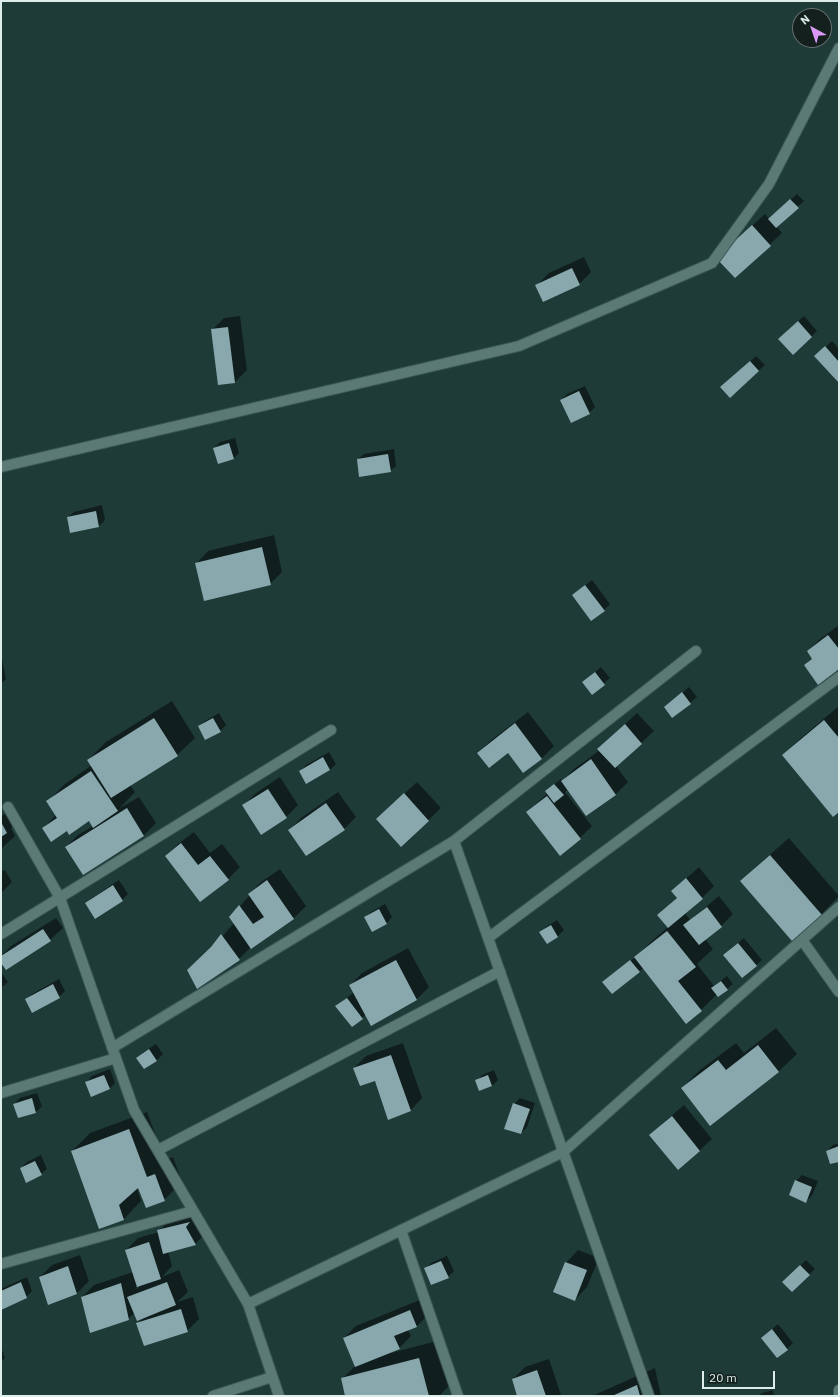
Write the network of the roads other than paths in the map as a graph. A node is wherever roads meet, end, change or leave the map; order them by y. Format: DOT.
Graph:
graph roads {
  1 [pos="839,48"];
  2 [pos="1,468"];
  3 [pos="696,651"];
  4 [pos="839,677"];
  5 [pos="331,730"];
  6 [pos="8,807"];
  7 [pos="454,841"];
  8 [pos="60,898"];
  9 [pos="839,907"];
  10 [pos="1,934"];
  11 [pos="488,938"];
  12 [pos="802,940"];
  13 [pos="500,971"];
  14 [pos="839,992"];
  15 [pos="112,1048"];
  16 [pos="116,1058"];
  17 [pos="1,1093"];
  18 [pos="158,1150"];
  19 [pos="563,1152"];
  20 [pos="193,1210"];
  21 [pos="401,1230"];
  22 [pos="1,1264"];
  23 [pos="248,1304"];
  24 [pos="272,1377"];
  25 [pos="839,1390"];
  26 [pos="839,1395"];
  27 [pos="213,1396"];
  28 [pos="278,1396"];
  29 [pos="458,1396"];
  30 [pos="649,1396"];
  1 -- 2 [label="street"];
  3 -- 7 [label="street"];
  4 -- 11 [label="street"];
  5 -- 8 [label="street"];
  6 -- 8 [label="street"];
  7 -- 11 [label="street"];
  7 -- 15 [label="street"];
  8 -- 10 [label="street"];
  8 -- 15 [label="street"];
  9 -- 12 [label="street"];
  11 -- 13 [label="street"];
  12 -- 14 [label="street"];
  12 -- 19 [label="street"];
  13 -- 18 [label="street"];
  13 -- 19 [label="street"];
  15 -- 16 [label="street"];
  16 -- 17 [label="street"];
  16 -- 18 [label="street"];
  18 -- 20 [label="street"];
  19 -- 21 [label="street"];
  19 -- 30 [label="street"];
  20 -- 22 [label="street"];
  20 -- 23 [label="street"];
  21 -- 23 [label="street"];
  21 -- 29 [label="street"];
  23 -- 24 [label="street"];
  24 -- 27 [label="street"];
  24 -- 28 [label="street"];
  25 -- 26 [label="street"];
}
